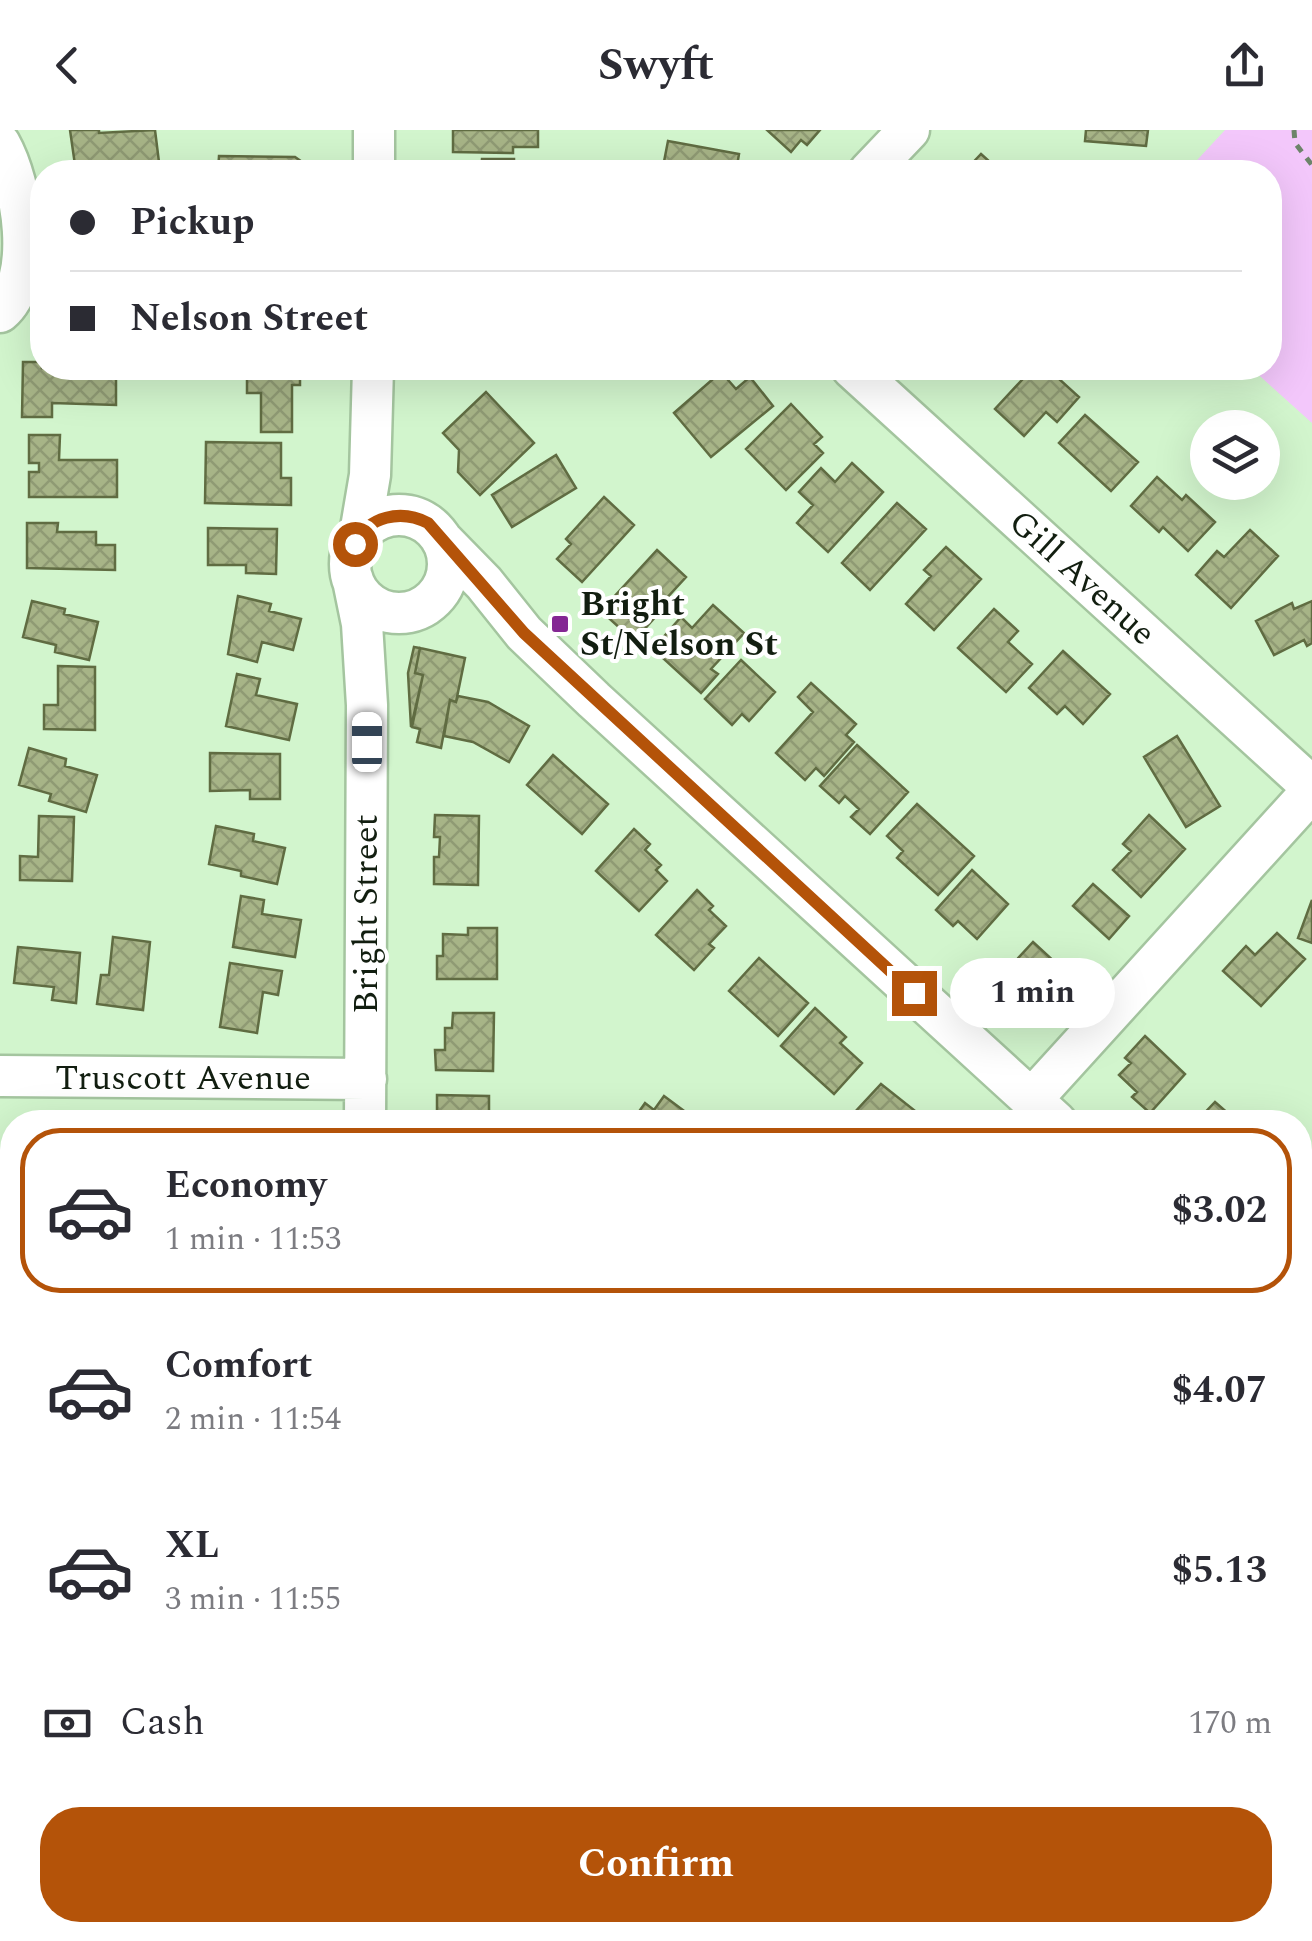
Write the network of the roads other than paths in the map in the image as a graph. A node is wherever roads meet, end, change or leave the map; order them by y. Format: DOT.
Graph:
graph roads {
  1 [pos="374,130"];
  2 [pos="909,130"];
  3 [pos="0,144"];
  4 [pos="374,160"];
  5 [pos="880,160"];
  6 [pos="0,312"];
  7 [pos="372,380"];
  8 [pos="865,380"];
  9 [pos="372,422"];
  10 [pos="432,529"];
  11 [pos="360,534"];
  12 [pos="354,580"];
  13 [pos="422,606"];
  14 [pos="524,633"];
  15 [pos="367,704"];
  16 [pos="1312,789"];
  17 [pos="0,1076"];
  18 [pos="366,1079"];
  19 [pos="365,1110"];
  20 [pos="1042,1110"];
  21 [pos="1044,1110"];
  1 -- 4 [label="street"];
  2 -- 5 [label="street"];
  3 -- 6 [label="street"];
  7 -- 9 [label="street"];
  8 -- 16 [label="street, Gill Avenue"];
  9 -- 10 [label="street"];
  9 -- 11 [label="street"];
  10 -- 11 [label="street"];
  10 -- 13 [label="street"];
  10 -- 14 [label="street"];
  11 -- 12 [label="street"];
  12 -- 13 [label="street"];
  12 -- 15 [label="street, Bright Street"];
  13 -- 14 [label="street"];
  13 -- 15 [label="street, Bright Street"];
  14 -- 20 [label="street"];
  15 -- 18 [label="street, Bright Street"];
  16 -- 21 [label="street"];
  17 -- 18 [label="street, Truscott Avenue"];
  18 -- 19 [label="street, Bright Street"];
}
